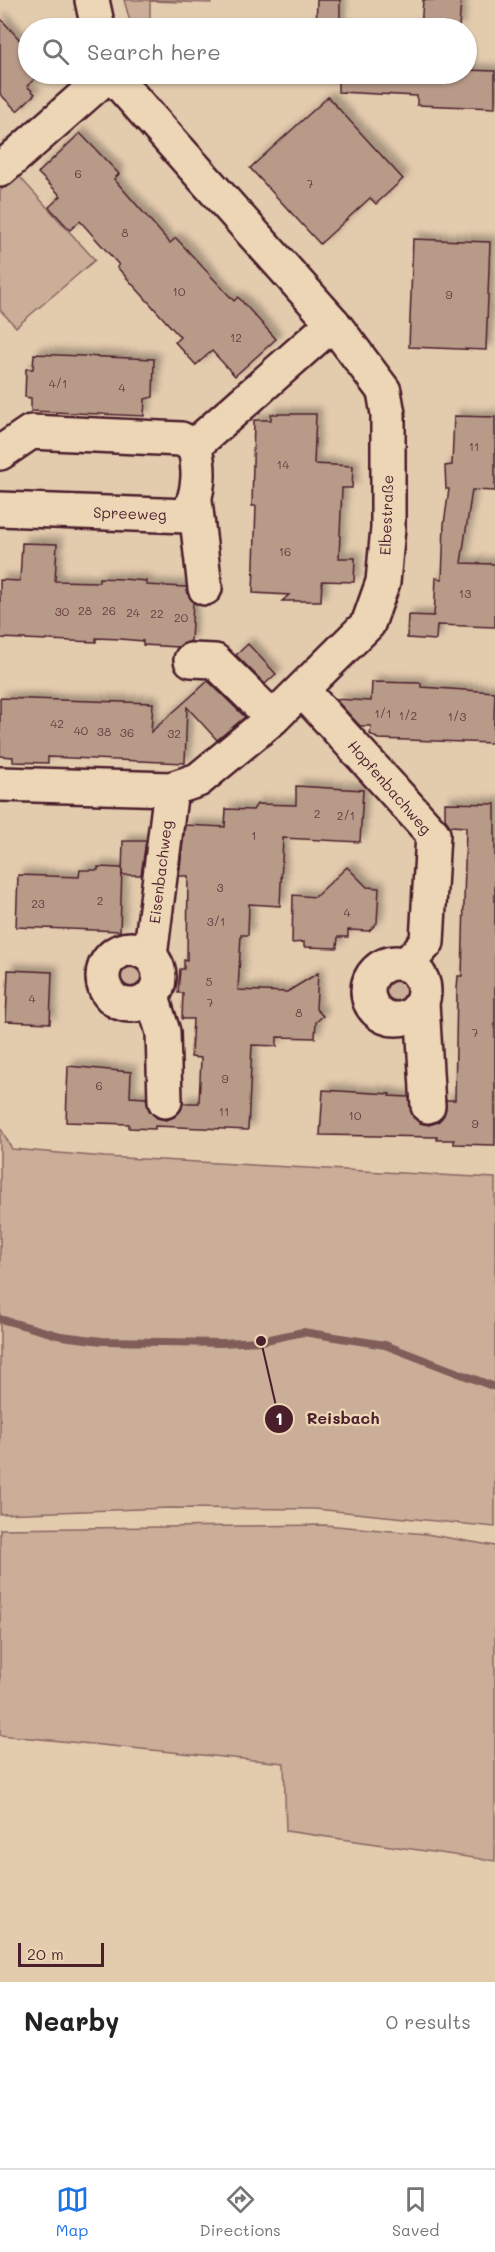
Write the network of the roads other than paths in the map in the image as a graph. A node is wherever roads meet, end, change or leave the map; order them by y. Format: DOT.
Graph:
graph roads {
  1 [pos="92,0"];
  2 [pos="96,18"];
  3 [pos="97,84"];
  4 [pos="119,84"];
  5 [pos="6,154"];
  6 [pos="333,323"];
  7 [pos="194,446"];
  8 [pos="0,453"];
  9 [pos="195,501"];
  10 [pos="0,509"];
  11 [pos="205,588"];
  12 [pos="191,660"];
  13 [pos="303,691"];
  14 [pos="273,718"];
  15 [pos="0,784"];
  16 [pos="171,789"];
  17 [pos="150,956"];
  18 [pos="407,964"];
  19 [pos="152,997"];
  20 [pos="422,1003"];
  21 [pos="165,1101"];
  22 [pos="428,1106"];
  1 -- 2 [label="street"];
  3 -- 5 [label="street, Elbestraße"];
  4 -- 6 [label="street, Elbestraße"];
  6 -- 7 [label="street"];
  6 -- 13 [label="street, Elbestraße"];
  7 -- 8 [label="street"];
  7 -- 9 [label="street"];
  9 -- 10 [label="street, Spreeweg"];
  9 -- 11 [label="street"];
  12 -- 14 [label="street"];
  13 -- 14 [label="street, Elbestraße"];
  13 -- 18 [label="street, Hopfenbachweg"];
  14 -- 16 [label="street, Elbestraße"];
  15 -- 16 [label="street, Elbestraße"];
  16 -- 17 [label="street, Eisenbachweg"];
  17 -- 19 [label="street"];
  17 -- 19 [label="street"];
  18 -- 20 [label="street"];
  18 -- 20 [label="street"];
  19 -- 21 [label="street"];
  20 -- 22 [label="street"];
}
